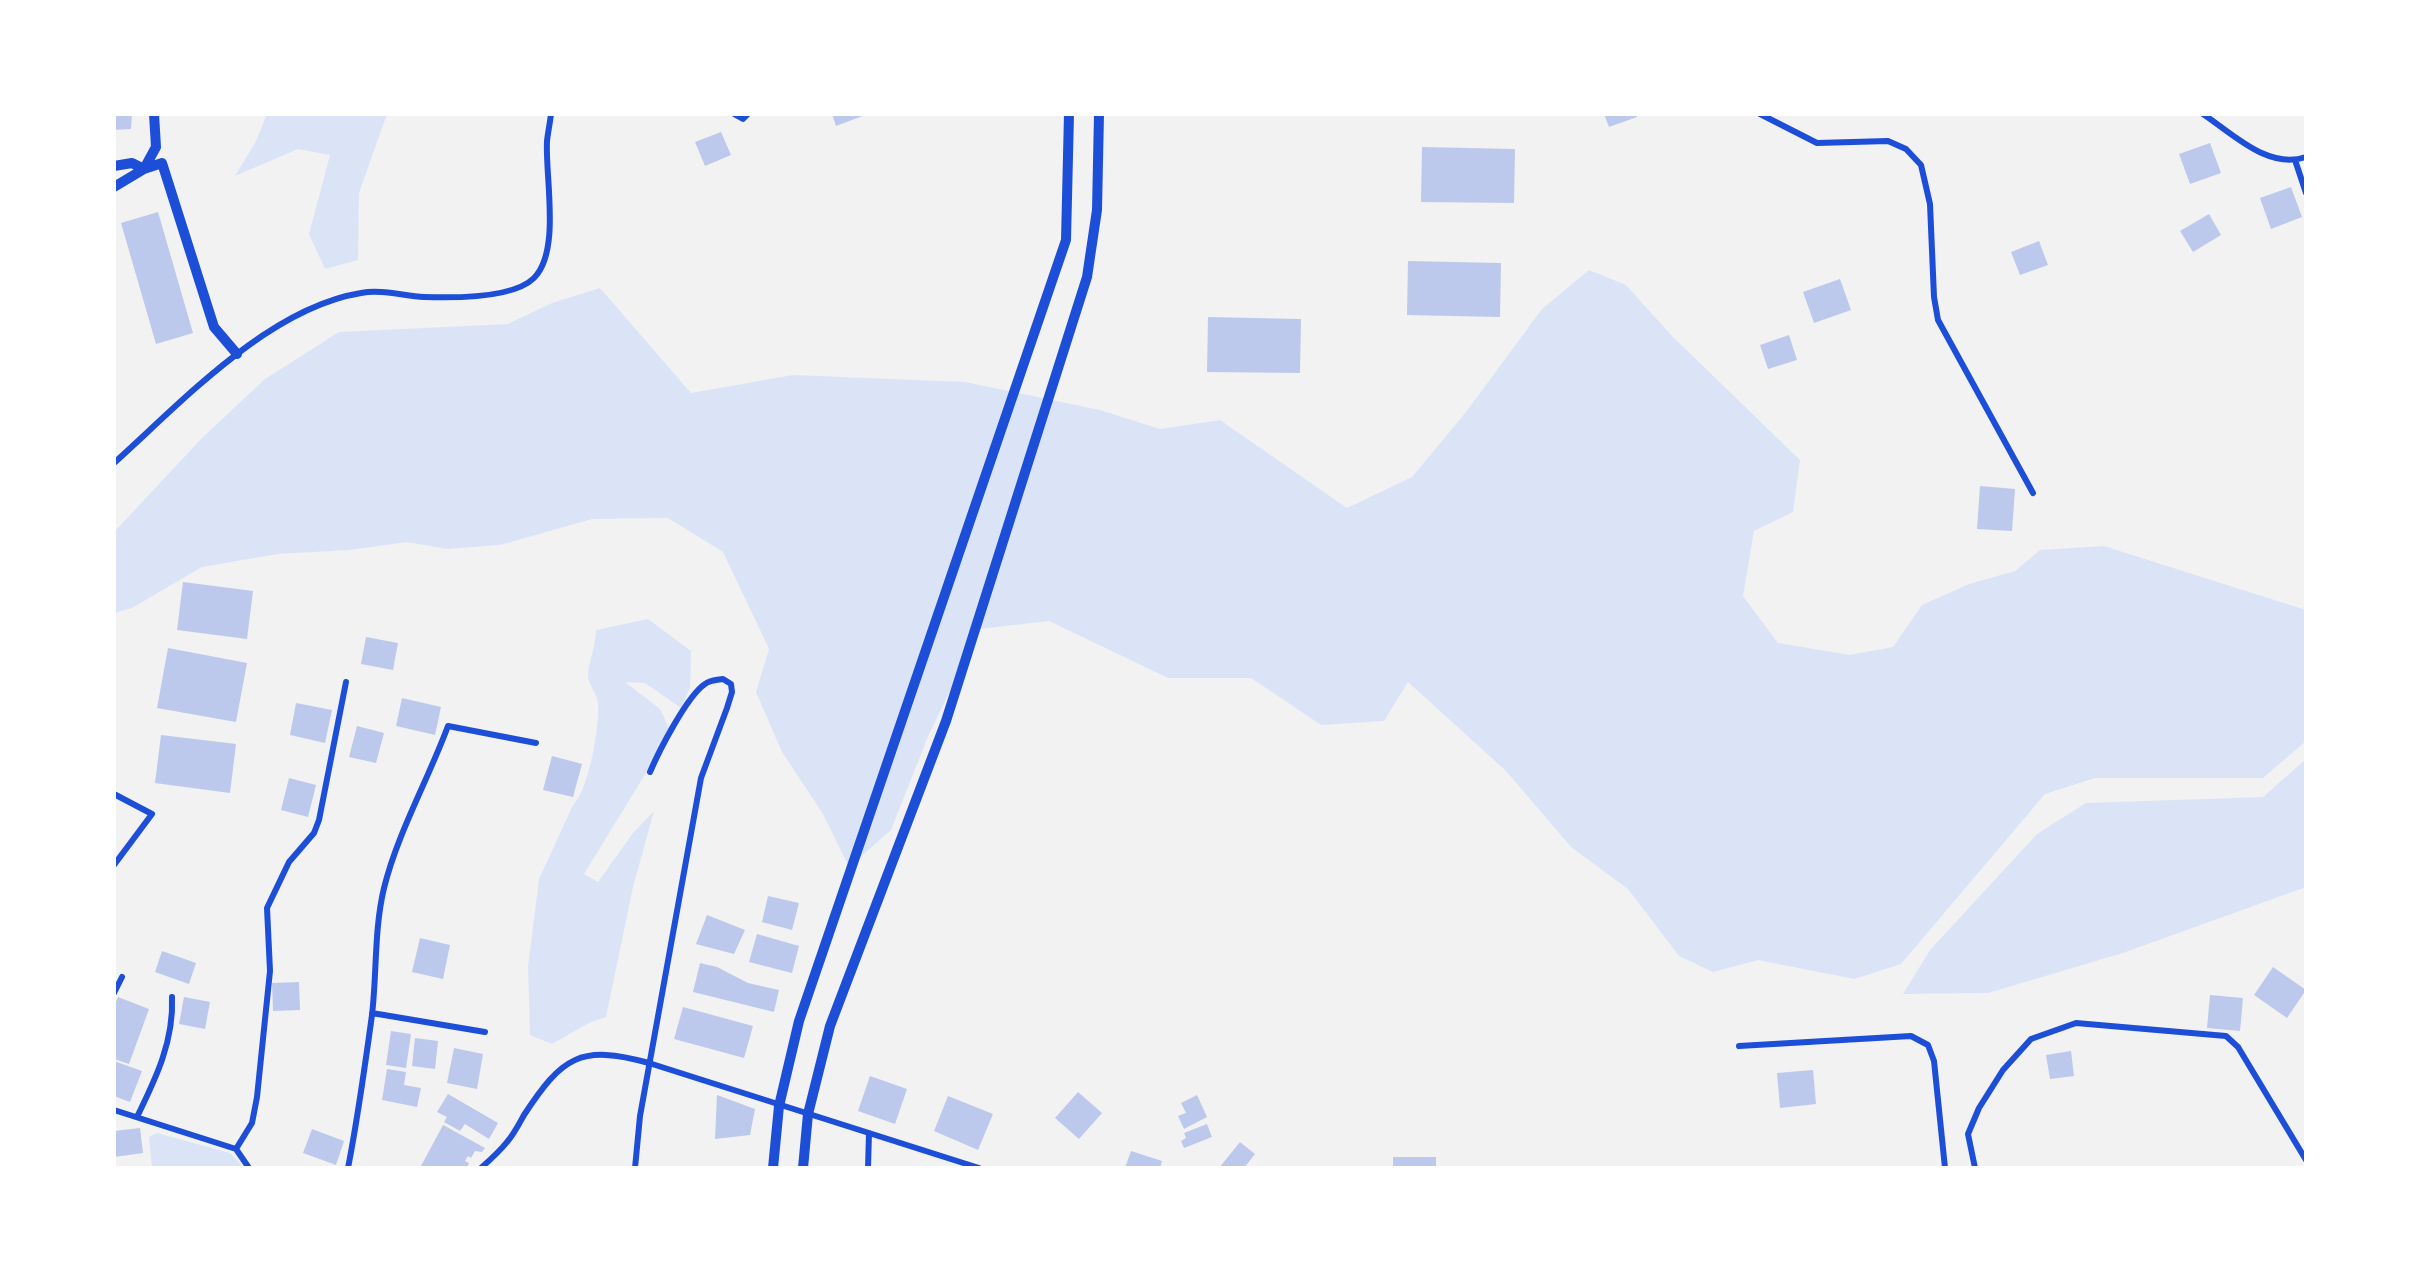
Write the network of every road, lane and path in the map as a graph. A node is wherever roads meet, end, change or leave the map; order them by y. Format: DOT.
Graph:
graph roads {
  1 [pos="154,114"];
  2 [pos="551,114"];
  3 [pos="734,114"];
  4 [pos="748,114"];
  5 [pos="1069,114"];
  6 [pos="1099,114"];
  7 [pos="1760,114"];
  8 [pos="2203,114"];
  9 [pos="2306,157"];
  10 [pos="2295,160"];
  11 [pos="114,166"];
  12 [pos="144,169"];
  13 [pos="114,187"];
  14 [pos="2306,193"];
  15 [pos="237,354"];
  16 [pos="114,463"];
  17 [pos="2032,493"];
  18 [pos="346,682"];
  19 [pos="536,743"];
  20 [pos="650,772"];
  21 [pos="114,794"];
  22 [pos="114,865"];
  23 [pos="122,977"];
  24 [pos="114,993"];
  25 [pos="172,997"];
  26 [pos="372,1013"];
  27 [pos="485,1032"];
  28 [pos="1739,1046"];
  29 [pos="649,1063"];
  30 [pos="779,1106"];
  31 [pos="114,1110"];
  32 [pos="808,1114"];
  33 [pos="137,1117"];
  34 [pos="869,1133"];
  35 [pos="236,1149"];
  36 [pos="2306,1160"];
  37 [pos="249,1168"];
  38 [pos="348,1168"];
  39 [pos="481,1168"];
  40 [pos="635,1168"];
  41 [pos="773,1168"];
  42 [pos="803,1168"];
  43 [pos="868,1168"];
  44 [pos="979,1168"];
  45 [pos="1945,1168"];
  46 [pos="1975,1168"];
  1 -- 12 [label="main road"];
  2 -- 15 [label="street"];
  3 -- 4 [label="street"];
  5 -- 30 [label="main road"];
  6 -- 32 [label="main road"];
  7 -- 17 [label="street"];
  8 -- 10 [label="street"];
  9 -- 10 [label="street"];
  10 -- 14 [label="street"];
  11 -- 12 [label="main road"];
  12 -- 13 [label="main road"];
  12 -- 15 [label="main road"];
  15 -- 16 [label="street"];
  18 -- 35 [label="street"];
  19 -- 26 [label="street"];
  20 -- 29 [label="street"];
  21 -- 22 [label="street"];
  23 -- 24 [label="street"];
  25 -- 33 [label="street"];
  26 -- 27 [label="street"];
  26 -- 38 [label="street"];
  28 -- 45 [label="street"];
  29 -- 30 [label="street"];
  29 -- 39 [label="street"];
  29 -- 40 [label="street"];
  30 -- 32 [label="street"];
  30 -- 41 [label="main road"];
  31 -- 33 [label="street"];
  32 -- 34 [label="street"];
  32 -- 42 [label="main road"];
  33 -- 35 [label="street"];
  34 -- 43 [label="street"];
  34 -- 44 [label="street"];
  35 -- 37 [label="street"];
  36 -- 46 [label="street"];
}
